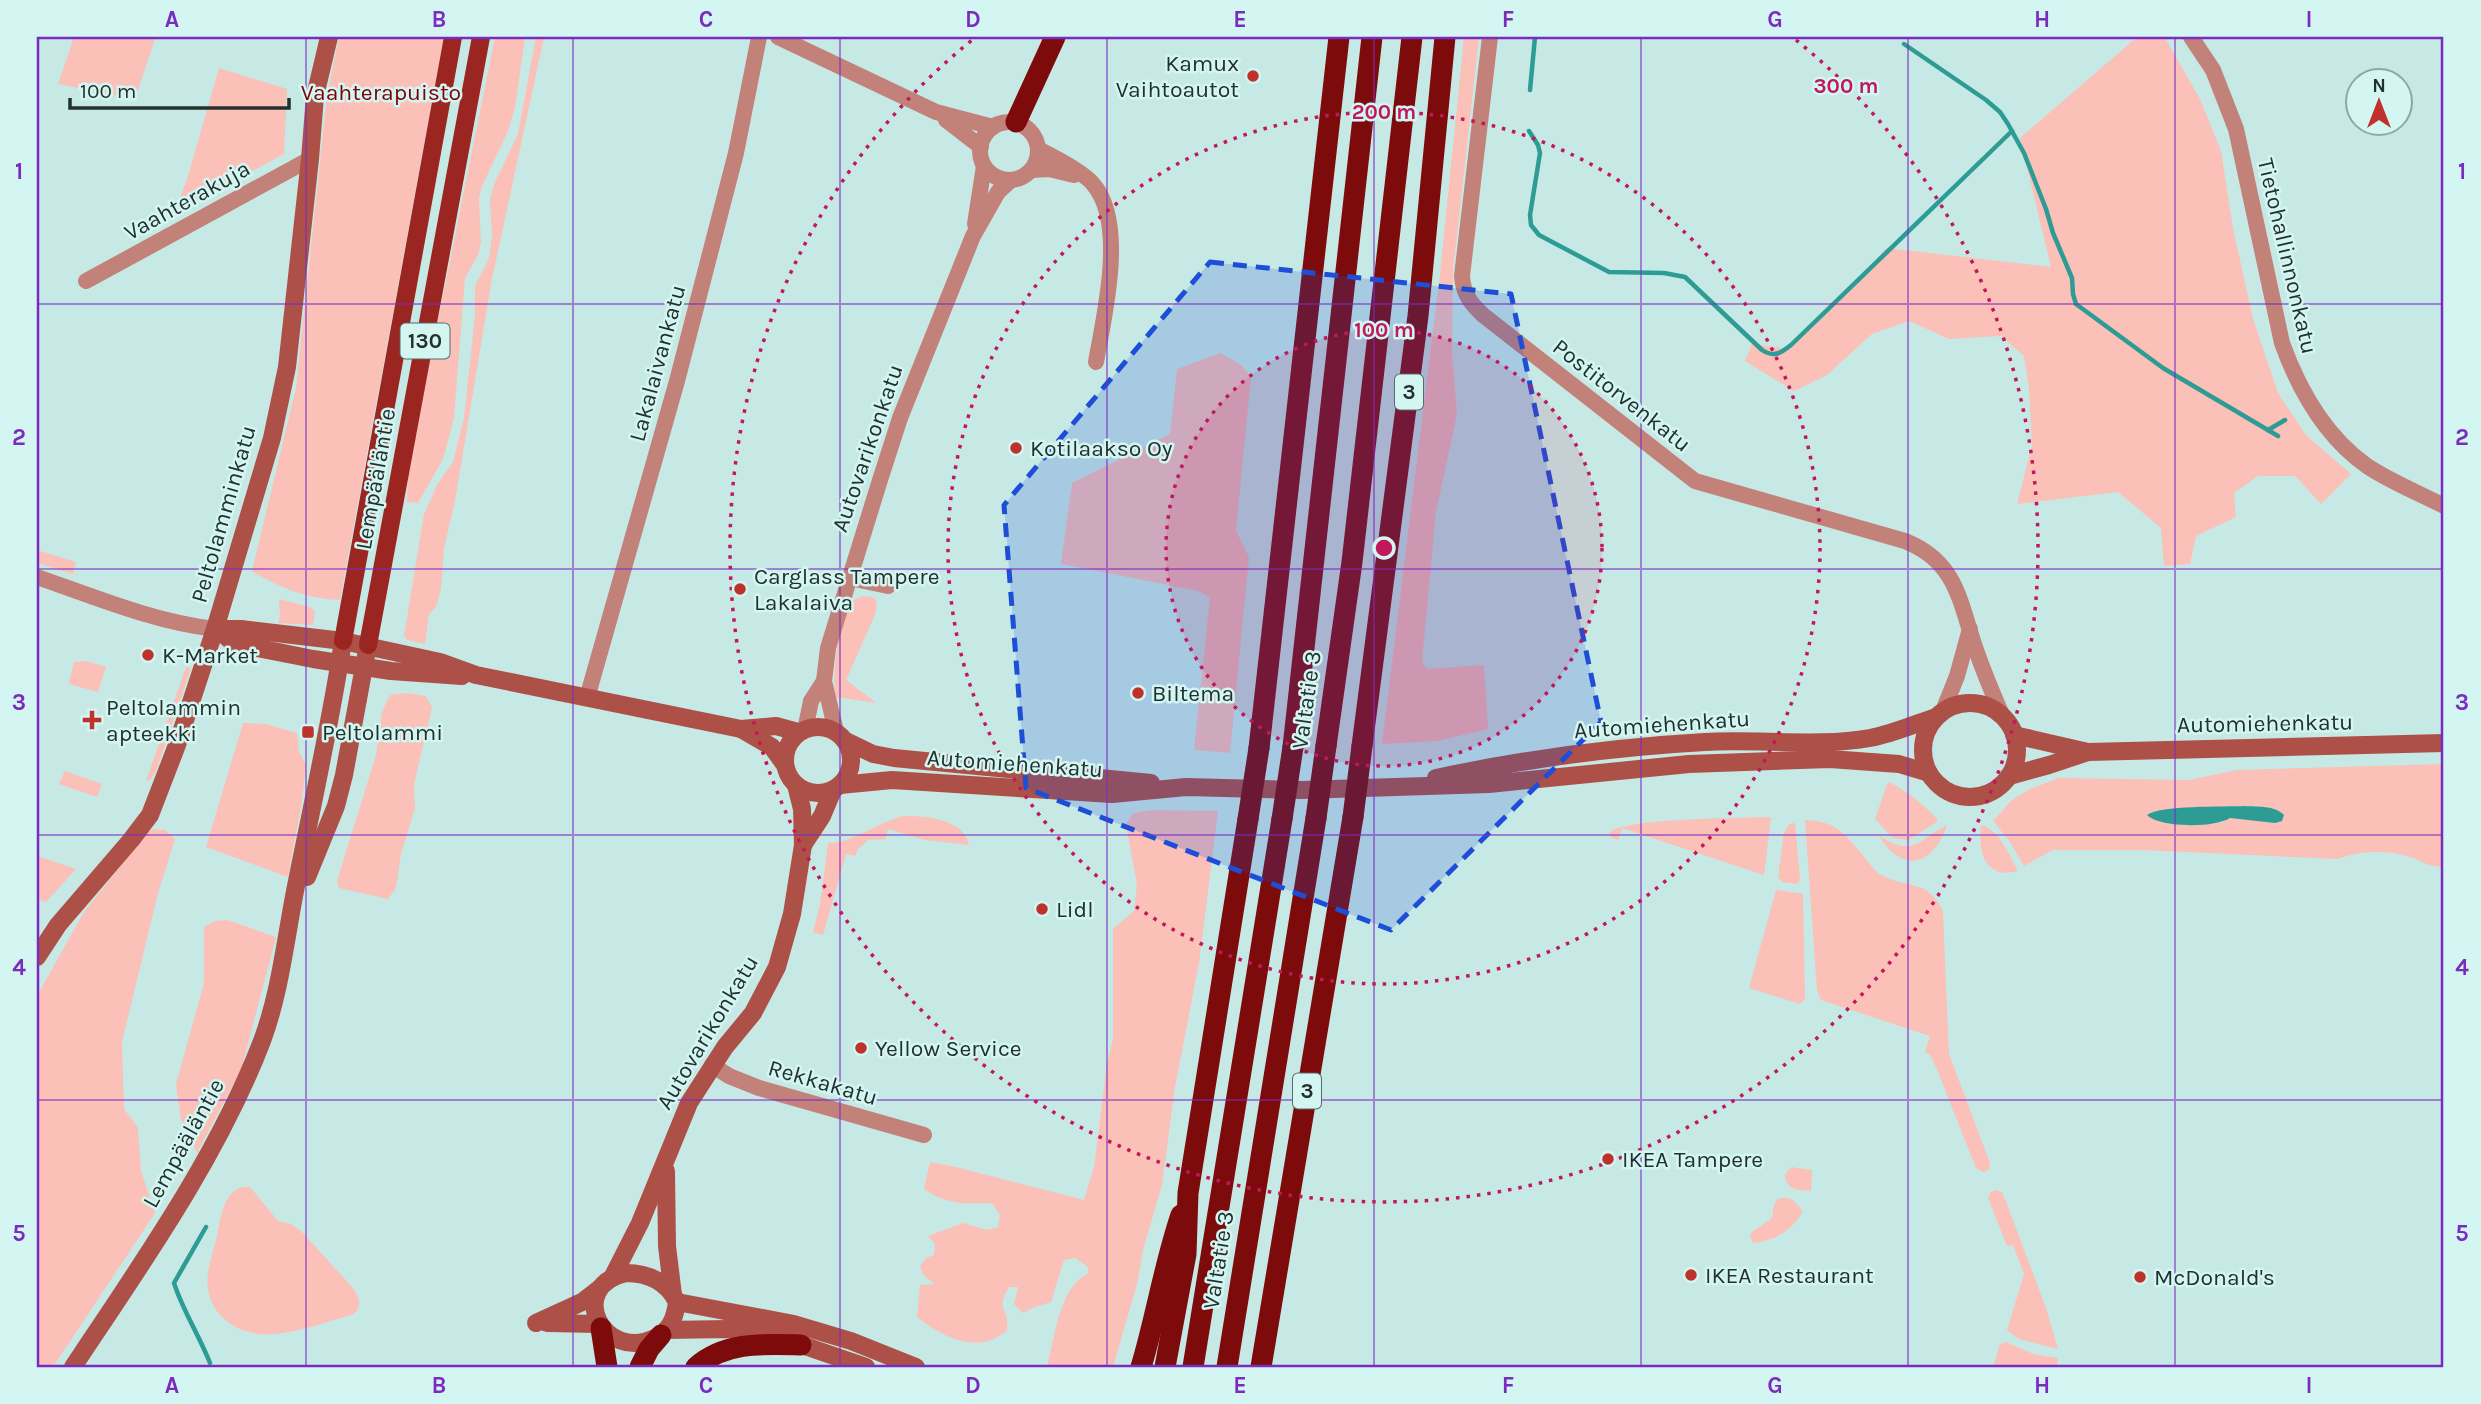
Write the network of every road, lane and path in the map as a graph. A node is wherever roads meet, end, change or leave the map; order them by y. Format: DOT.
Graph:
graph roads {
  1 [pos="329,37"];
  2 [pos="453,37"];
  3 [pos="481,37"];
  4 [pos="759,37"];
  5 [pos="778,37"];
  6 [pos="1055,37"];
  7 [pos="1328,37"];
  8 [pos="1339,37"];
  9 [pos="1372,37"];
  10 [pos="1412,37"];
  11 [pos="1445,37"];
  12 [pos="1490,37"];
  13 [pos="2191,37"];
  14 [pos="1333,86"];
  15 [pos="936,111"];
  16 [pos="1016,122"];
  17 [pos="993,127"];
  18 [pos="981,147"];
  19 [pos="1038,149"];
  20 [pos="310,159"];
  21 [pos="984,166"];
  22 [pos="1031,170"];
  23 [pos="1084,177"];
  24 [pos="1011,180"];
  25 [pos="973,236"];
  26 [pos="86,281"];
  27 [pos="1096,362"];
  28 [pos="2444,506"];
  29 [pos="37,578"];
  30 [pos="850,578"];
  31 [pos="888,586"];
  32 [pos="1970,629"];
  33 [pos="217,630"];
  34 [pos="343,641"];
  35 [pos="368,645"];
  36 [pos="340,664"];
  37 [pos="365,668"];
  38 [pos="472,674"];
  39 [pos="824,681"];
  40 [pos="587,698"];
  41 [pos="1939,714"];
  42 [pos="2002,715"];
  43 [pos="741,729"];
  44 [pos="802,731"];
  45 [pos="2014,735"];
  46 [pos="841,736"];
  47 [pos="2444,743"];
  48 [pos="2088,752"];
  49 [pos="785,765"];
  50 [pos="1929,773"];
  51 [pos="2009,776"];
  52 [pos="796,785"];
  53 [pos="1186,787"];
  54 [pos="1392,787"];
  55 [pos="837,788"];
  56 [pos="803,845"];
  57 [pos="291,923"];
  58 [pos="37,957"];
  59 [pos="712,1065"];
  60 [pos="924,1135"];
  61 [pos="666,1161"];
  62 [pos="1188,1193"];
  63 [pos="607,1282"];
  64 [pos="675,1299"];
  65 [pos="600,1326"];
  66 [pos="663,1333"];
  67 [pos="801,1345"];
  68 [pos="73,1367"];
  69 [pos="607,1367"];
  70 [pos="640,1367"];
  71 [pos="696,1367"];
  72 [pos="866,1367"];
  73 [pos="916,1367"];
  74 [pos="1141,1367"];
  75 [pos="1165,1367"];
  76 [pos="1194,1367"];
  77 [pos="1227,1367"];
  78 [pos="1261,1367"];
  1 -- 20 [label="main road, Peltolamminkatu"];
  2 -- 34 [label="main road, Lempääläntie / 130"];
  3 -- 35 [label="main road, Lempääläntie / 130"];
  4 -- 40 [label="street, Lakalaivankatu"];
  5 -- 15 [label="street"];
  6 -- 16 [label="highway"];
  7 -- 14 [label="highway"];
  8 -- 14 [label="highway"];
  9 -- 76 [label="highway, Valtatie 3, bridge"];
  10 -- 77 [label="highway, Valtatie 3, bridge"];
  11 -- 78 [label="highway, 3, bridge"];
  12 -- 32 [label="street, Postitorvenkatu"];
  13 -- 28 [label="street, Tietohallinnonkatu"];
  14 -- 62 [label="highway, bridge"];
  15 -- 17 [label="street"];
  15 -- 18 [label="street"];
  16 -- 17 [label="street"];
  16 -- 19 [label="street"];
  17 -- 18 [label="street"];
  18 -- 21 [label="street"];
  19 -- 22 [label="street"];
  19 -- 23 [label="street"];
  20 -- 26 [label="street, Vaahterakuja"];
  20 -- 33 [label="main road, Peltolamminkatu"];
  21 -- 24 [label="street"];
  21 -- 25 [label="street, Autovarikonkatu"];
  22 -- 23 [label="street"];
  22 -- 24 [label="street"];
  23 -- 27 [label="street"];
  24 -- 25 [label="street, Autovarikonkatu"];
  25 -- 30 [label="street, Autovarikonkatu"];
  29 -- 33 [label="street"];
  30 -- 31 [label="street"];
  30 -- 39 [label="street, Autovarikonkatu"];
  32 -- 41 [label="street"];
  32 -- 42 [label="street, Postitorvenkatu"];
  33 -- 34 [label="main road"];
  33 -- 36 [label="main road"];
  33 -- 58 [label="main road, Peltolamminkatu"];
  34 -- 35 [label="main road"];
  34 -- 36 [label="main road, Lempääläntie / 130"];
  35 -- 37 [label="main road, Lempääläntie / 130"];
  35 -- 38 [label="main road"];
  36 -- 37 [label="main road"];
  36 -- 57 [label="main road, Lempääläntie / 130"];
  37 -- 38 [label="main road"];
  37 -- 57 [label="main road, Lempääläntie / 130"];
  38 -- 40 [label="main road"];
  39 -- 44 [label="street, Autovarikonkatu"];
  39 -- 46 [label="street, Autovarikonkatu"];
  40 -- 43 [label="main road"];
  41 -- 42 [label="main road"];
  41 -- 50 [label="main road"];
  41 -- 54 [label="main road, Automiehenkatu"];
  42 -- 45 [label="main road"];
  43 -- 44 [label="main road"];
  43 -- 49 [label="main road"];
  44 -- 46 [label="main road"];
  44 -- 49 [label="main road"];
  45 -- 48 [label="main road, Automiehenkatu"];
  45 -- 51 [label="main road"];
  46 -- 53 [label="main road, Automiehenkatu"];
  46 -- 55 [label="main road"];
  47 -- 48 [label="main road, Automiehenkatu"];
  48 -- 51 [label="main road, Automiehenkatu"];
  49 -- 52 [label="main road"];
  50 -- 51 [label="main road"];
  50 -- 54 [label="main road, Automiehenkatu"];
  52 -- 55 [label="main road"];
  52 -- 56 [label="main road, Autovarikonkatu"];
  53 -- 54 [label="main road, Automiehenkatu"];
  53 -- 55 [label="main road, Automiehenkatu"];
  55 -- 56 [label="main road, Autovarikonkatu"];
  56 -- 59 [label="main road, Autovarikonkatu"];
  57 -- 68 [label="main road, Lempääläntie / 130"];
  59 -- 60 [label="street, Rekkakatu"];
  59 -- 61 [label="main road, Autovarikonkatu"];
  61 -- 63 [label="main road, Autovarikonkatu"];
  61 -- 64 [label="main road, Autovarikonkatu"];
  62 -- 74 [label="highway"];
  62 -- 75 [label="highway"];
  63 -- 64 [label="main road"];
  63 -- 65 [label="main road"];
  63 -- 65 [label="main road"];
  64 -- 66 [label="main road"];
  64 -- 73 [label="main road"];
  65 -- 66 [label="main road"];
  65 -- 69 [label="highway"];
  66 -- 67 [label="main road"];
  66 -- 70 [label="highway"];
  67 -- 71 [label="highway"];
  67 -- 72 [label="main road"];
}
